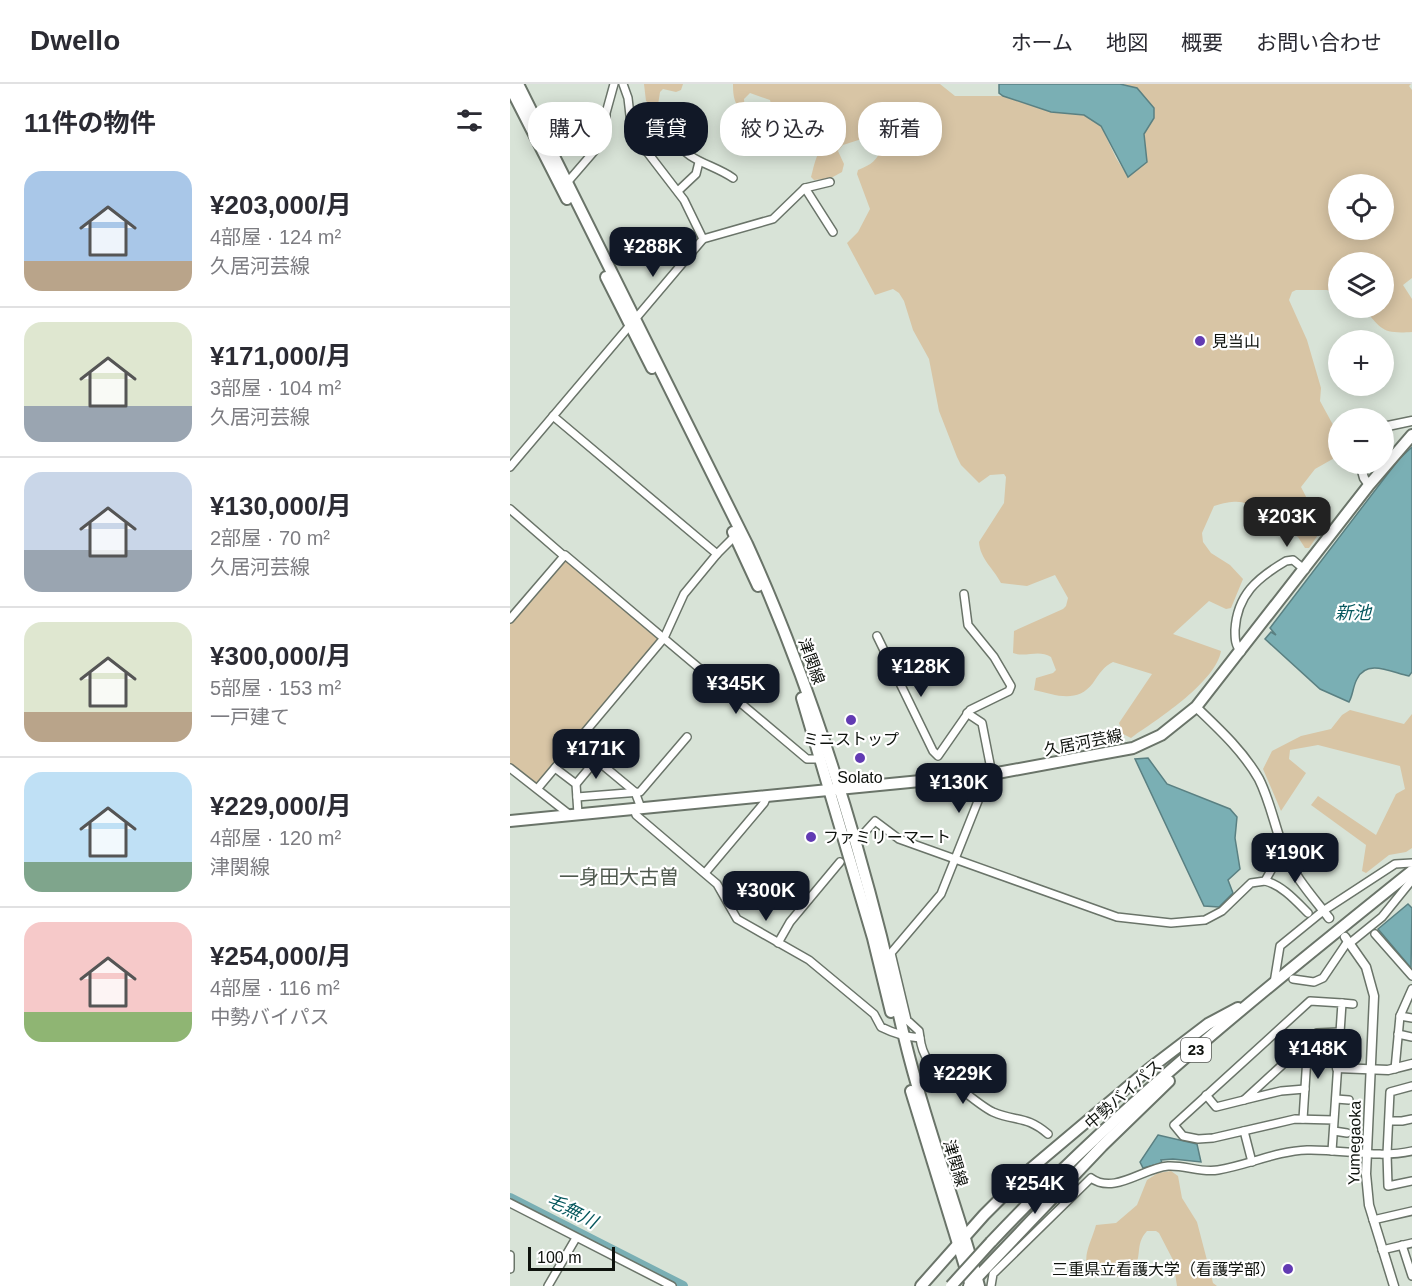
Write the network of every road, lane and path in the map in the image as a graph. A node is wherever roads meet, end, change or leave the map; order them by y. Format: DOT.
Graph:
graph roads {
  1 [pos="518,84"];
  2 [pos="614,84"];
  3 [pos="623,84"];
  4 [pos="510,87"];
  5 [pos="690,156"];
  6 [pos="699,162"];
  7 [pos="734,178"];
  8 [pos="830,182"];
  9 [pos="565,186"];
  10 [pos="805,188"];
  11 [pos="678,191"];
  12 [pos="833,232"];
  13 [pos="703,239"];
  14 [pos="633,321"];
  15 [pos="553,416"];
  16 [pos="1412,421"];
  17 [pos="1394,425"];
  18 [pos="1412,435"];
  19 [pos="510,467"];
  20 [pos="1363,474"];
  21 [pos="1369,485"];
  22 [pos="510,509"];
  23 [pos="735,537"];
  24 [pos="717,554"];
  25 [pos="564,556"];
  26 [pos="1305,570"];
  27 [pos="964,594"];
  28 [pos="510,620"];
  29 [pos="877,636"];
  30 [pos="664,638"];
  31 [pos="1241,652"];
  32 [pos="1196,707"];
  33 [pos="967,713"];
  34 [pos="687,737"];
  35 [pos="576,743"];
  36 [pos="820,759"];
  37 [pos="596,760"];
  38 [pos="510,768"];
  39 [pos="555,768"];
  40 [pos="989,774"];
  41 [pos="576,784"];
  42 [pos="538,788"];
  43 [pos="834,789"];
  44 [pos="635,792"];
  45 [pos="577,797"];
  46 [pos="765,800"];
  47 [pos="636,811"];
  48 [pos="574,814"];
  49 [pos="510,821"];
  50 [pos="855,843"];
  51 [pos="1286,855"];
  52 [pos="955,858"];
  53 [pos="840,862"];
  54 [pos="1412,863"];
  55 [pos="1412,871"];
  56 [pos="705,873"];
  57 [pos="1412,880"];
  58 [pos="1265,881"];
  59 [pos="1312,896"];
  60 [pos="1301,906"];
  61 [pos="1308,913"];
  62 [pos="1326,914"];
  63 [pos="1375,934"];
  64 [pos="1348,940"];
  65 [pos="778,943"];
  66 [pos="1412,976"];
  67 [pos="1293,979"];
  68 [pos="1274,983"];
  69 [pos="1412,989"];
  70 [pos="1257,998"];
  71 [pos="1342,1003"];
  72 [pos="1353,1004"];
  73 [pos="1400,1016"];
  74 [pos="1412,1018"];
  75 [pos="899,1034"];
  76 [pos="1340,1034"];
  77 [pos="1398,1034"];
  78 [pos="1354,1036"];
  79 [pos="1412,1037"];
  80 [pos="920,1038"];
  81 [pos="1308,1041"];
  82 [pos="1412,1064"];
  83 [pos="1337,1068"];
  84 [pos="1395,1069"];
  85 [pos="1372,1070"];
  86 [pos="1412,1086"];
  87 [pos="1305,1089"];
  88 [pos="1206,1095"];
  89 [pos="1336,1099"];
  90 [pos="1244,1100"];
  91 [pos="1349,1100"];
  92 [pos="1303,1119"];
  93 [pos="1412,1119"];
  94 [pos="1334,1120"];
  95 [pos="1389,1121"];
  96 [pos="1244,1131"];
  97 [pos="1334,1131"];
  98 [pos="1347,1132"];
  99 [pos="1048,1134"];
  100 [pos="1332,1151"];
  101 [pos="1412,1151"];
  102 [pos="1366,1153"];
  103 [pos="1387,1154"];
  104 [pos="1252,1162"];
  105 [pos="1412,1181"];
  106 [pos="510,1203"];
  107 [pos="1412,1211"];
  108 [pos="1373,1220"];
  109 [pos="576,1238"];
  110 [pos="961,1241"];
  111 [pos="1412,1243"];
  112 [pos="1402,1245"];
  113 [pos="1382,1250"];
  114 [pos="510,1255"];
  115 [pos="510,1269"];
  116 [pos="1412,1276"];
  117 [pos="973,1284"];
  118 [pos="548,1286"];
  119 [pos="672,1286"];
  120 [pos="921,1286"];
  121 [pos="951,1286"];
  122 [pos="991,1286"];
  123 [pos="1394,1286"];
  1 -- 9 [label="main road, 津関線"];
  2 -- 9 [label="street"];
  3 -- 11 [label="street"];
  4 -- 9 [label="main road, 津関線"];
  5 -- 6 [label="street"];
  6 -- 7 [label="street"];
  6 -- 11 [label="street"];
  8 -- 10 [label="street"];
  9 -- 14 [label="main road, 津関線"];
  10 -- 12 [label="street"];
  10 -- 13 [label="street"];
  11 -- 13 [label="street"];
  13 -- 14 [label="street"];
  14 -- 15 [label="street"];
  14 -- 23 [label="main road, 津関線"];
  14 -- 43 [label="main road, 津関線"];
  15 -- 19 [label="street"];
  15 -- 24 [label="street"];
  16 -- 17 [label="street"];
  18 -- 21 [label="main road, 久居河芸線"];
  20 -- 21 [label="street"];
  21 -- 26 [label="main road, 久居河芸線"];
  22 -- 25 [label="street"];
  23 -- 24 [label="street"];
  23 -- 36 [label="main road, 津関線"];
  24 -- 30 [label="street"];
  25 -- 28 [label="street"];
  25 -- 30 [label="street"];
  26 -- 31 [label="main road, 久居河芸線"];
  26 -- 31 [label="street"];
  27 -- 33 [label="street"];
  29 -- 33 [label="street"];
  30 -- 35 [label="street"];
  30 -- 36 [label="street"];
  31 -- 32 [label="main road, 久居河芸線"];
  32 -- 40 [label="main road, 久居河芸線"];
  32 -- 51 [label="street"];
  33 -- 40 [label="street"];
  34 -- 44 [label="street"];
  35 -- 37 [label="street"];
  35 -- 39 [label="street"];
  36 -- 43 [label="main road, 津関線"];
  37 -- 41 [label="street"];
  37 -- 44 [label="street"];
  38 -- 42 [label="street"];
  39 -- 41 [label="street"];
  39 -- 42 [label="street"];
  40 -- 43 [label="main road, 久居河芸線"];
  40 -- 52 [label="street"];
  41 -- 45 [label="street"];
  42 -- 48 [label="street"];
  43 -- 46 [label="main road, 久居河芸線"];
  43 -- 50 [label="main road, 津関線"];
  43 -- 75 [label="main road, 津関線"];
  44 -- 45 [label="street"];
  44 -- 47 [label="street"];
  45 -- 48 [label="street"];
  46 -- 47 [label="main road, 久居河芸線"];
  46 -- 56 [label="street"];
  47 -- 48 [label="main road, 久居河芸線"];
  47 -- 56 [label="street"];
  48 -- 49 [label="main road, 久居河芸線"];
  50 -- 52 [label="street"];
  50 -- 75 [label="main road, 津関線"];
  51 -- 58 [label="street"];
  51 -- 59 [label="street"];
  52 -- 58 [label="street"];
  52 -- 80 [label="street"];
  53 -- 65 [label="street"];
  54 -- 62 [label="street"];
  55 -- 68 [label="main road, 中勢バイパス / 23"];
  56 -- 65 [label="street"];
  57 -- 64 [label="street"];
  58 -- 60 [label="street"];
  59 -- 60 [label="street"];
  59 -- 62 [label="street"];
  60 -- 61 [label="street"];
  62 -- 68 [label="street"];
  63 -- 66 [label="street"];
  64 -- 67 [label="street"];
  64 -- 85 [label="street, Yumegaoka"];
  65 -- 75 [label="street"];
  68 -- 70 [label="main road, 中勢バイパス / 23"];
  69 -- 73 [label="street"];
  70 -- 110 [label="main road"];
  70 -- 117 [label="main road"];
  70 -- 121 [label="main road, 中勢バイパス / 23, bridge"];
  71 -- 72 [label="street"];
  71 -- 76 [label="street"];
  71 -- 88 [label="street"];
  73 -- 74 [label="street"];
  73 -- 77 [label="street"];
  75 -- 80 [label="street"];
  75 -- 110 [label="main road, 津関線"];
  76 -- 78 [label="street"];
  76 -- 81 [label="street"];
  76 -- 83 [label="street"];
  77 -- 79 [label="street"];
  77 -- 84 [label="street"];
  80 -- 99 [label="street"];
  81 -- 87 [label="street"];
  81 -- 90 [label="street"];
  82 -- 84 [label="street"];
  83 -- 85 [label="street"];
  83 -- 89 [label="street"];
  84 -- 85 [label="street"];
  85 -- 102 [label="street, Yumegaoka"];
  86 -- 95 [label="street"];
  87 -- 90 [label="street"];
  87 -- 92 [label="street"];
  88 -- 90 [label="street"];
  88 -- 96 [label="street"];
  89 -- 91 [label="street"];
  89 -- 94 [label="street"];
  92 -- 94 [label="street"];
  92 -- 96 [label="street"];
  93 -- 95 [label="street"];
  94 -- 97 [label="street"];
  95 -- 103 [label="street"];
  96 -- 104 [label="street"];
  97 -- 98 [label="street"];
  97 -- 100 [label="street"];
  100 -- 102 [label="street"];
  100 -- 104 [label="street"];
  101 -- 103 [label="street"];
  102 -- 103 [label="street"];
  102 -- 108 [label="street, Yumegaoka"];
  103 -- 105 [label="street"];
  104 -- 122 [label="street"];
  106 -- 109 [label="street"];
  107 -- 108 [label="street"];
  108 -- 113 [label="street, Yumegaoka"];
  109 -- 118 [label="street"];
  109 -- 119 [label="street"];
  110 -- 117 [label="main road, 津関線"];
  110 -- 120 [label="main road"];
  111 -- 112 [label="street"];
  112 -- 113 [label="street"];
  112 -- 116 [label="street"];
  113 -- 123 [label="street, Yumegaoka"];
  114 -- 115 [label="street"];
}
